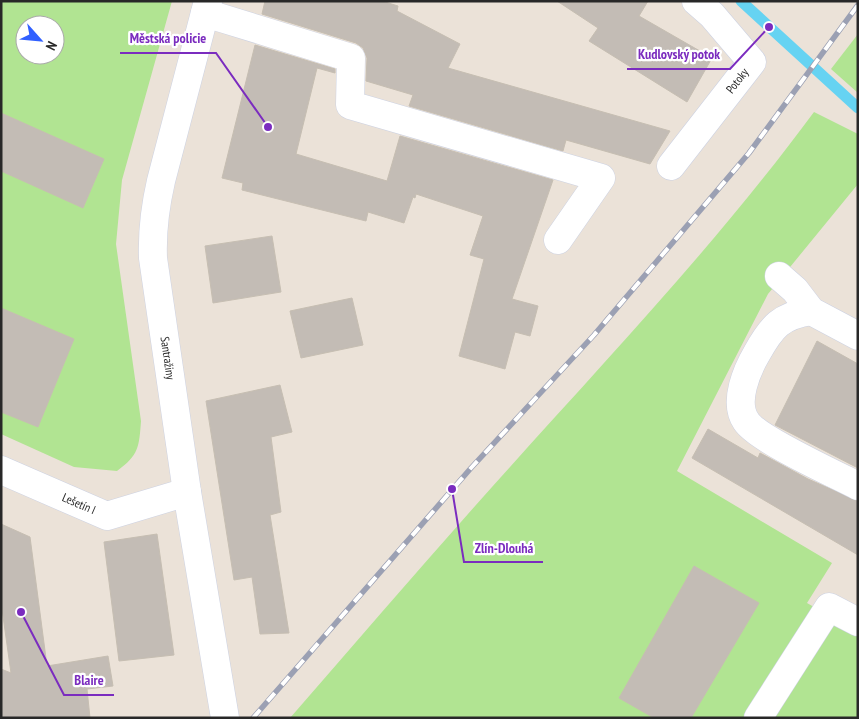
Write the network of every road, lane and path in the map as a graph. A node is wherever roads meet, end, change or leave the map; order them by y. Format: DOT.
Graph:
graph roads {
  1 [pos="696,1"];
  2 [pos="207,7"];
  3 [pos="671,166"];
  4 [pos="558,240"];
  5 [pos="779,276"];
  6 [pos="811,311"];
  7 [pos="858,336"];
  8 [pos="1,470"];
  9 [pos="858,486"];
  10 [pos="187,492"];
  11 [pos="858,622"];
  12 [pos="225,718"];
  13 [pos="758,718"];
  1 -- 3 [label="street, Potoky"];
  2 -- 4 [label="street"];
  2 -- 10 [label="street, Santražiny"];
  5 -- 6 [label="street"];
  6 -- 7 [label="street"];
  6 -- 9 [label="street"];
  8 -- 10 [label="street, Lešetín I"];
  10 -- 12 [label="street, Santražiny"];
  11 -- 13 [label="street"];
}
